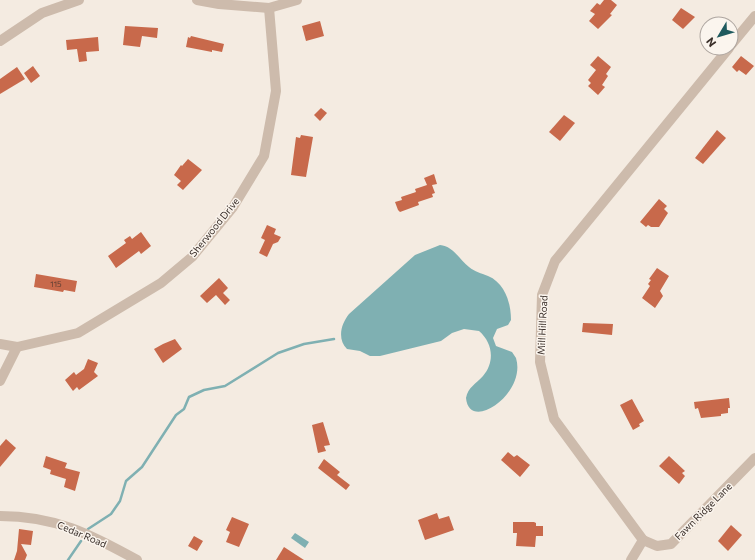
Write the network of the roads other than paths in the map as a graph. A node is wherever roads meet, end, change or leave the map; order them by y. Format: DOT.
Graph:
graph roads {
  1 [pos="79,0"];
  2 [pos="197,0"];
  3 [pos="297,0"];
  4 [pos="269,8"];
  5 [pos="755,16"];
  6 [pos="739,35"];
  7 [pos="0,41"];
  8 [pos="722,56"];
  9 [pos="0,344"];
  10 [pos="17,347"];
  11 [pos="0,381"];
  12 [pos="755,458"];
  13 [pos="0,516"];
  14 [pos="642,540"];
  15 [pos="137,560"];
  16 [pos="631,560"];
  1 -- 7 [label="street"];
  2 -- 4 [label="street"];
  3 -- 4 [label="street"];
  4 -- 10 [label="street, Sherwood Drive"];
  5 -- 6 [label="street"];
  8 -- 14 [label="street, Mill Hill Road"];
  9 -- 10 [label="street"];
  10 -- 11 [label="street"];
  12 -- 14 [label="street, Fawn Ridge Lane"];
  13 -- 15 [label="street, Cedar Road"];
  14 -- 16 [label="street"];
}
